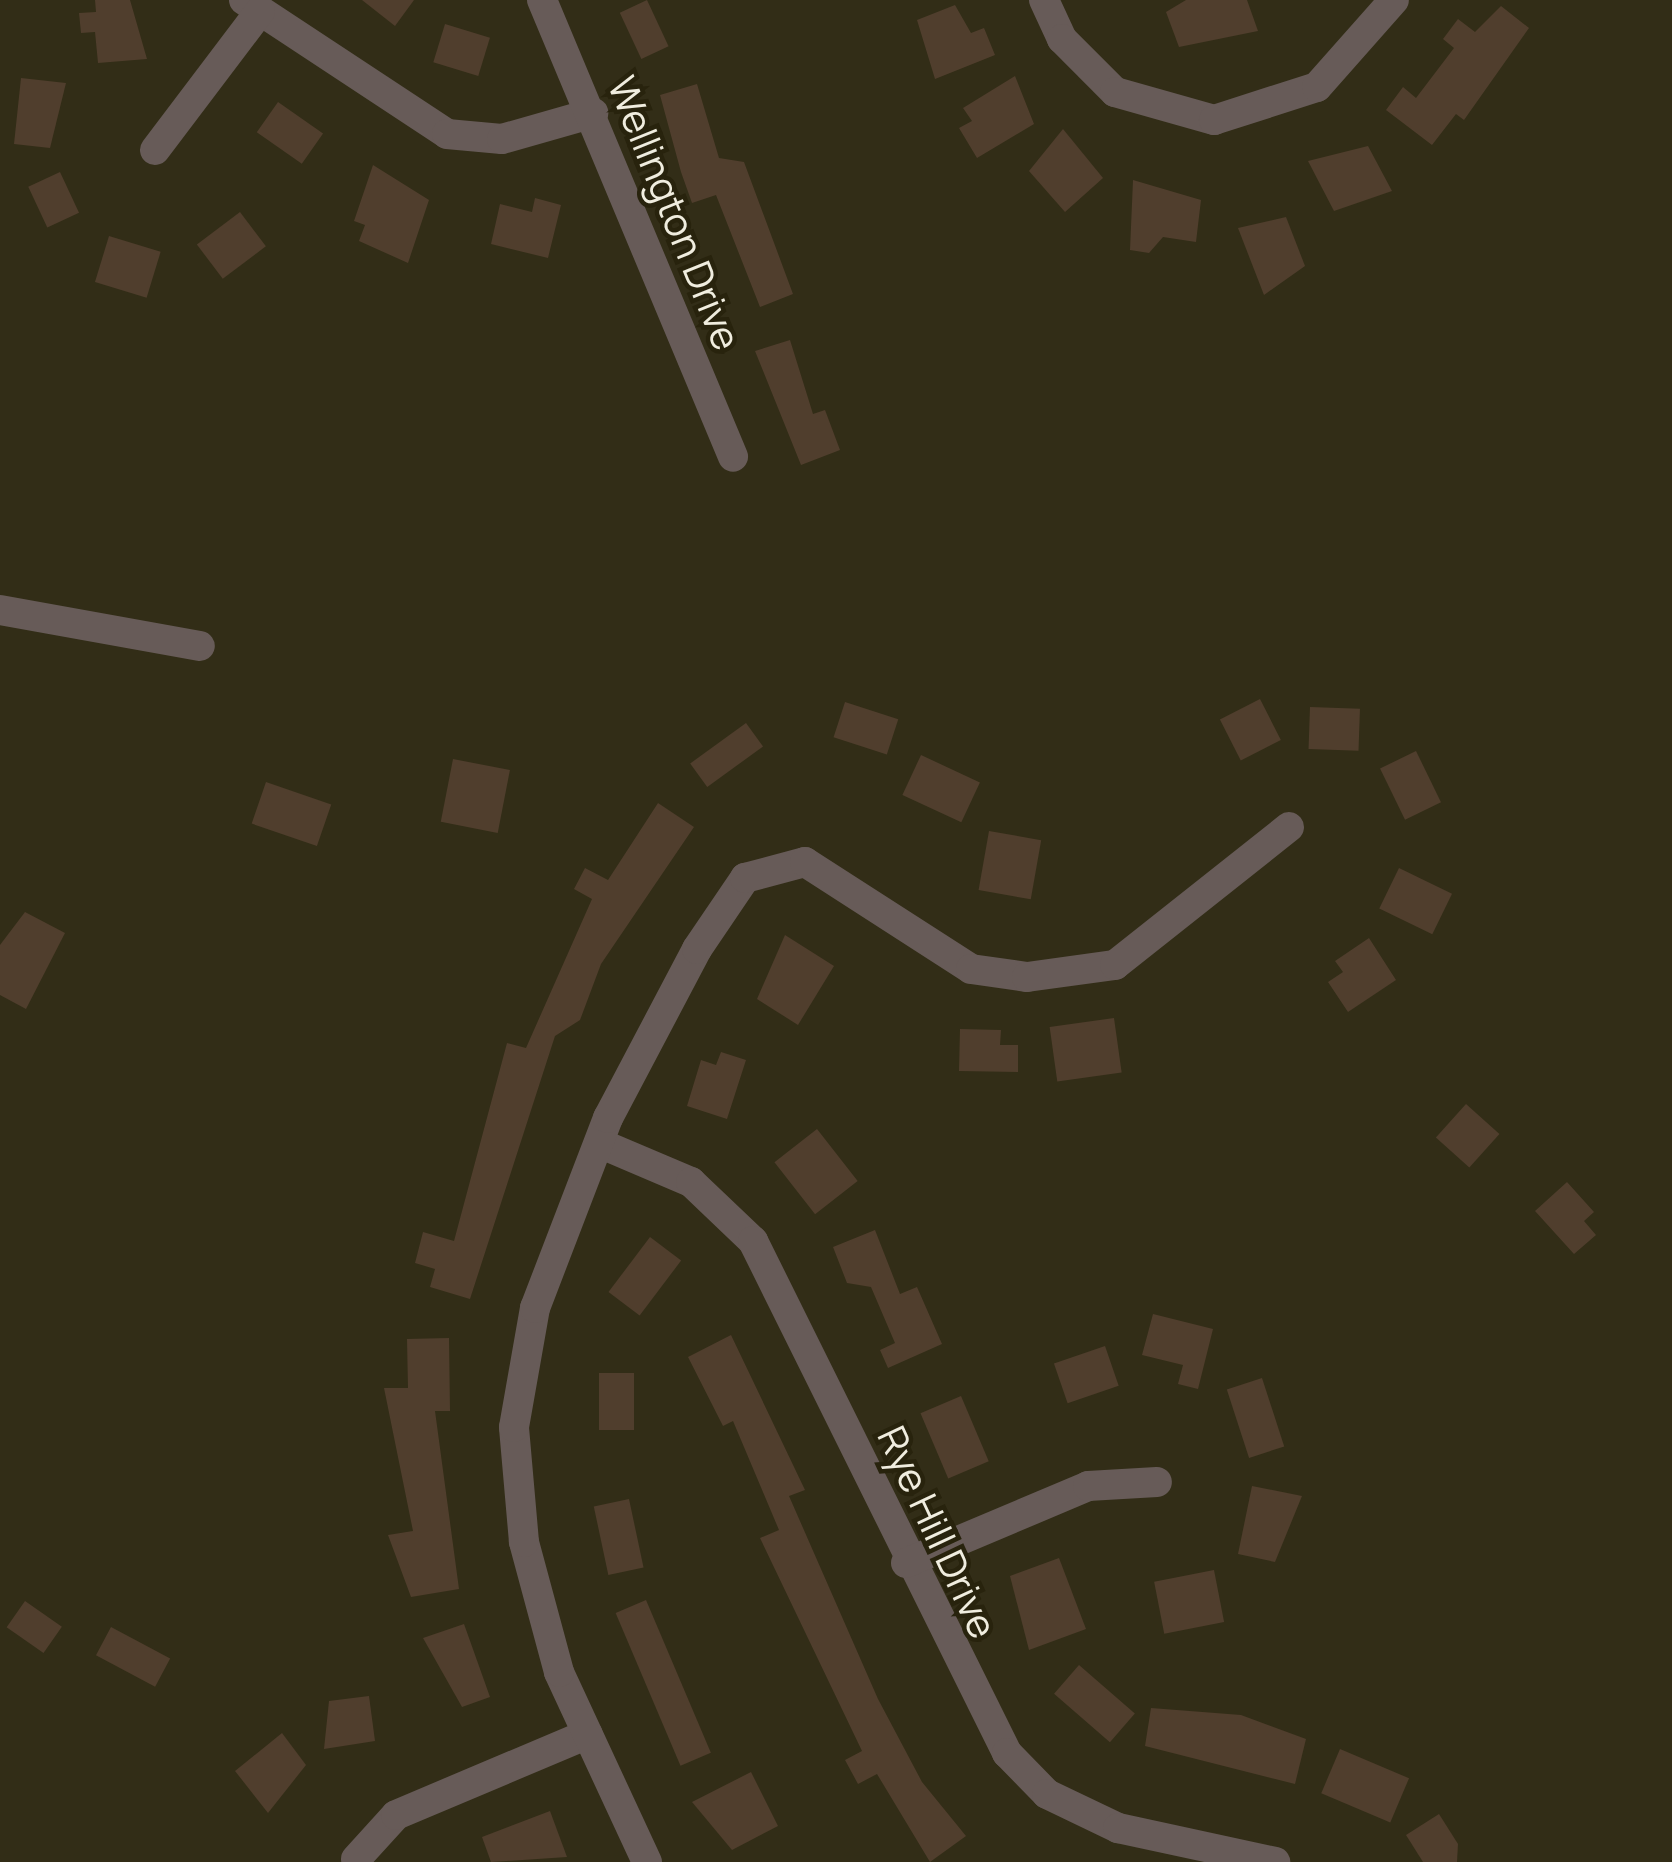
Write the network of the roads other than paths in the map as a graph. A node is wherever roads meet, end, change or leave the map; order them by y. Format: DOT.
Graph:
graph roads {
  1 [pos="542,0"];
  2 [pos="1044,0"];
  3 [pos="1394,0"];
  4 [pos="252,6"];
  5 [pos="592,112"];
  6 [pos="155,150"];
  7 [pos="734,457"];
  8 [pos="0,610"];
  9 [pos="200,646"];
  10 [pos="1289,827"];
  11 [pos="599,1143"];
  12 [pos="1157,1482"];
  13 [pos="906,1563"];
  14 [pos="588,1734"];
  15 [pos="356,1859"];
  16 [pos="646,1862"];
  17 [pos="1275,1862"];
  1 -- 5 [label="street, Wellington Drive"];
  2 -- 3 [label="street"];
  4 -- 5 [label="street"];
  4 -- 6 [label="street"];
  5 -- 7 [label="street, Wellington Drive"];
  8 -- 9 [label="street"];
  10 -- 11 [label="street"];
  11 -- 13 [label="street, Rye Hill Drive"];
  11 -- 14 [label="street"];
  12 -- 13 [label="street"];
  13 -- 17 [label="street, Rye Hill Drive"];
  14 -- 15 [label="street"];
  14 -- 16 [label="street"];
}
